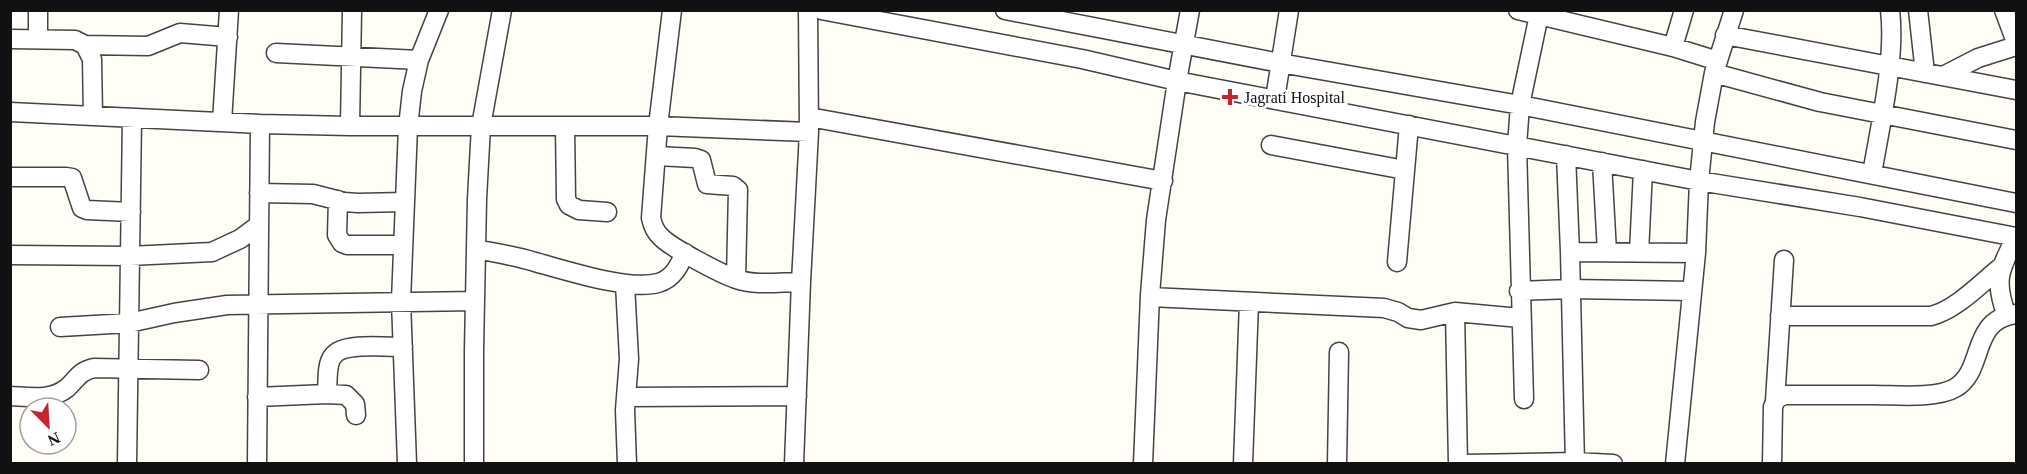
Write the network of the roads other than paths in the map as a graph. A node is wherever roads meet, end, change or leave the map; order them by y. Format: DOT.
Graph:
graph roads {
  1 [pos="38,10"];
  2 [pos="230,10"];
  3 [pos="352,10"];
  4 [pos="439,10"];
  5 [pos="502,10"];
  6 [pos="672,10"];
  7 [pos="808,10"];
  8 [pos="821,10"];
  9 [pos="1005,10"];
  10 [pos="1190,10"];
  11 [pos="1289,10"];
  12 [pos="1518,10"];
  13 [pos="1684,10"];
  14 [pos="1734,10"];
  15 [pos="1890,10"];
  16 [pos="1918,10"];
  17 [pos="2004,10"];
  18 [pos="1539,13"];
  19 [pos="1725,35"];
  20 [pos="228,37"];
  21 [pos="10,39"];
  22 [pos="38,39"];
  23 [pos="2016,44"];
  24 [pos="85,45"];
  25 [pos="1184,45"];
  26 [pos="1673,47"];
  27 [pos="276,53"];
  28 [pos="351,56"];
  29 [pos="419,60"];
  30 [pos="1280,63"];
  31 [pos="1888,66"];
  32 [pos="1716,67"];
  33 [pos="1934,74"];
  34 [pos="1177,81"];
  35 [pos="2016,90"];
  36 [pos="1275,99"];
  37 [pos="1520,105"];
  38 [pos="10,112"];
  39 [pos="1882,114"];
  40 [pos="93,116"];
  41 [pos="132,118"];
  42 [pos="222,122"];
  43 [pos="260,124"];
  44 [pos="809,124"];
  45 [pos="1409,125"];
  46 [pos="350,126"];
  47 [pos="481,126"];
  48 [pos="566,126"];
  49 [pos="658,126"];
  50 [pos="408,127"];
  51 [pos="2016,140"];
  52 [pos="1703,141"];
  53 [pos="1271,145"];
  54 [pos="1516,146"];
  55 [pos="1566,155"];
  56 [pos="657,156"];
  57 [pos="1602,162"];
  58 [pos="1406,170"];
  59 [pos="1643,170"];
  60 [pos="1872,174"];
  61 [pos="10,177"];
  62 [pos="1163,181"];
  63 [pos="1699,181"];
  64 [pos="259,193"];
  65 [pos="338,200"];
  66 [pos="404,202"];
  67 [pos="2016,203"];
  68 [pos="131,212"];
  69 [pos="608,212"];
  70 [pos="259,225"];
  71 [pos="2016,237"];
  72 [pos="403,245"];
  73 [pos="476,249"];
  74 [pos="1570,252"];
  75 [pos="1607,252"];
  76 [pos="685,253"];
  77 [pos="1639,253"];
  78 [pos="1696,253"];
  79 [pos="10,255"];
  80 [pos="130,256"];
  81 [pos="1784,260"];
  82 [pos="1397,262"];
  83 [pos="2001,267"];
  84 [pos="736,279"];
  85 [pos="801,282"];
  86 [pos="625,284"];
  87 [pos="1571,288"];
  88 [pos="1519,291"];
  89 [pos="1692,291"];
  90 [pos="1150,297"];
  91 [pos="401,301"];
  92 [pos="475,301"];
  93 [pos="1249,302"];
  94 [pos="258,303"];
  95 [pos="1455,312"];
  96 [pos="2012,315"];
  97 [pos="1780,316"];
  98 [pos="1521,318"];
  99 [pos="129,323"];
  100 [pos="60,327"];
  101 [pos="403,346"];
  102 [pos="1339,352"];
  103 [pos="127,370"];
  104 [pos="199,370"];
  105 [pos="327,394"];
  106 [pos="10,396"];
  107 [pos="797,396"];
  108 [pos="257,397"];
  109 [pos="626,397"];
  110 [pos="1524,399"];
  111 [pos="1775,401"];
  112 [pos="356,415"];
  113 [pos="1575,463"];
  114 [pos="127,464"];
  115 [pos="257,464"];
  116 [pos="407,464"];
  117 [pos="474,464"];
  118 [pos="627,464"];
  119 [pos="794,464"];
  120 [pos="1143,464"];
  121 [pos="1243,464"];
  122 [pos="1338,464"];
  123 [pos="1458,464"];
  124 [pos="1464,464"];
  125 [pos="1613,464"];
  126 [pos="1675,464"];
  127 [pos="1772,464"];
  1 -- 22 [label="street"];
  2 -- 20 [label="street"];
  3 -- 28 [label="street"];
  4 -- 29 [label="street"];
  5 -- 47 [label="street"];
  6 -- 49 [label="street"];
  7 -- 44 [label="street"];
  8 -- 34 [label="street"];
  9 -- 25 [label="street"];
  10 -- 25 [label="street"];
  11 -- 30 [label="street"];
  12 -- 18 [label="street"];
  13 -- 26 [label="street"];
  14 -- 19 [label="street"];
  15 -- 31 [label="street"];
  16 -- 33 [label="street"];
  17 -- 23 [label="street"];
  18 -- 26 [label="street"];
  18 -- 37 [label="street"];
  19 -- 31 [label="street"];
  19 -- 32 [label="street"];
  20 -- 24 [label="street"];
  20 -- 42 [label="street"];
  21 -- 22 [label="street"];
  22 -- 24 [label="street"];
  23 -- 33 [label="street"];
  24 -- 40 [label="street"];
  25 -- 30 [label="street"];
  25 -- 34 [label="street"];
  26 -- 32 [label="street"];
  27 -- 28 [label="street"];
  28 -- 29 [label="street"];
  28 -- 46 [label="street"];
  29 -- 50 [label="street"];
  30 -- 36 [label="street"];
  30 -- 37 [label="street"];
  31 -- 33 [label="street"];
  31 -- 39 [label="street"];
  32 -- 39 [label="street"];
  32 -- 52 [label="street"];
  33 -- 35 [label="street"];
  34 -- 36 [label="street"];
  34 -- 62 [label="street"];
  36 -- 45 [label="street"];
  37 -- 52 [label="street"];
  37 -- 54 [label="street"];
  38 -- 40 [label="street"];
  39 -- 51 [label="street"];
  39 -- 60 [label="street"];
  40 -- 41 [label="street"];
  41 -- 42 [label="street"];
  41 -- 68 [label="street"];
  42 -- 43 [label="street"];
  43 -- 46 [label="street"];
  43 -- 64 [label="street"];
  44 -- 49 [label="street"];
  44 -- 62 [label="street"];
  44 -- 85 [label="street"];
  45 -- 54 [label="street"];
  45 -- 58 [label="street"];
  46 -- 50 [label="street"];
  47 -- 48 [label="street"];
  47 -- 50 [label="street"];
  47 -- 73 [label="street"];
  48 -- 49 [label="street"];
  48 -- 69 [label="street"];
  49 -- 56 [label="street"];
  50 -- 66 [label="street"];
  52 -- 60 [label="street"];
  52 -- 63 [label="street"];
  53 -- 58 [label="street"];
  54 -- 55 [label="street"];
  54 -- 88 [label="street"];
  55 -- 57 [label="street"];
  55 -- 74 [label="street"];
  56 -- 76 [label="street"];
  56 -- 84 [label="street"];
  57 -- 59 [label="street"];
  57 -- 75 [label="street"];
  58 -- 82 [label="street"];
  59 -- 63 [label="street"];
  59 -- 77 [label="street"];
  60 -- 67 [label="street"];
  61 -- 68 [label="street"];
  62 -- 90 [label="street"];
  63 -- 71 [label="street"];
  63 -- 78 [label="street"];
  64 -- 65 [label="street"];
  64 -- 70 [label="street"];
  65 -- 66 [label="street"];
  65 -- 72 [label="street"];
  66 -- 72 [label="street"];
  68 -- 80 [label="street"];
  70 -- 80 [label="street"];
  70 -- 94 [label="street"];
  71 -- 83 [label="street"];
  72 -- 91 [label="street"];
  73 -- 86 [label="street"];
  73 -- 92 [label="street"];
  74 -- 75 [label="street"];
  74 -- 87 [label="street"];
  75 -- 77 [label="street"];
  76 -- 84 [label="street"];
  76 -- 86 [label="street"];
  77 -- 78 [label="street"];
  78 -- 89 [label="street"];
  79 -- 80 [label="street"];
  80 -- 99 [label="street"];
  81 -- 97 [label="street"];
  83 -- 96 [label="street"];
  83 -- 97 [label="street"];
  84 -- 85 [label="street"];
  85 -- 107 [label="street"];
  86 -- 109 [label="street"];
  87 -- 88 [label="street"];
  87 -- 89 [label="street"];
  87 -- 113 [label="street"];
  88 -- 98 [label="street"];
  89 -- 126 [label="street"];
  90 -- 93 [label="street"];
  90 -- 120 [label="street"];
  91 -- 92 [label="street"];
  91 -- 94 [label="street"];
  91 -- 101 [label="street"];
  92 -- 117 [label="street"];
  93 -- 95 [label="street"];
  93 -- 121 [label="street"];
  94 -- 99 [label="street"];
  94 -- 108 [label="street"];
  95 -- 98 [label="street"];
  95 -- 123 [label="street"];
  96 -- 111 [label="street"];
  97 -- 111 [label="street"];
  98 -- 110 [label="street"];
  99 -- 100 [label="street"];
  99 -- 103 [label="street"];
  101 -- 105 [label="street"];
  101 -- 116 [label="street"];
  102 -- 122 [label="street"];
  103 -- 104 [label="street"];
  103 -- 106 [label="street"];
  103 -- 114 [label="street"];
  105 -- 108 [label="street"];
  105 -- 112 [label="street"];
  107 -- 109 [label="street"];
  107 -- 119 [label="street"];
  108 -- 115 [label="street"];
  109 -- 118 [label="street"];
  111 -- 127 [label="street"];
  113 -- 124 [label="street"];
  113 -- 125 [label="street"];
}
